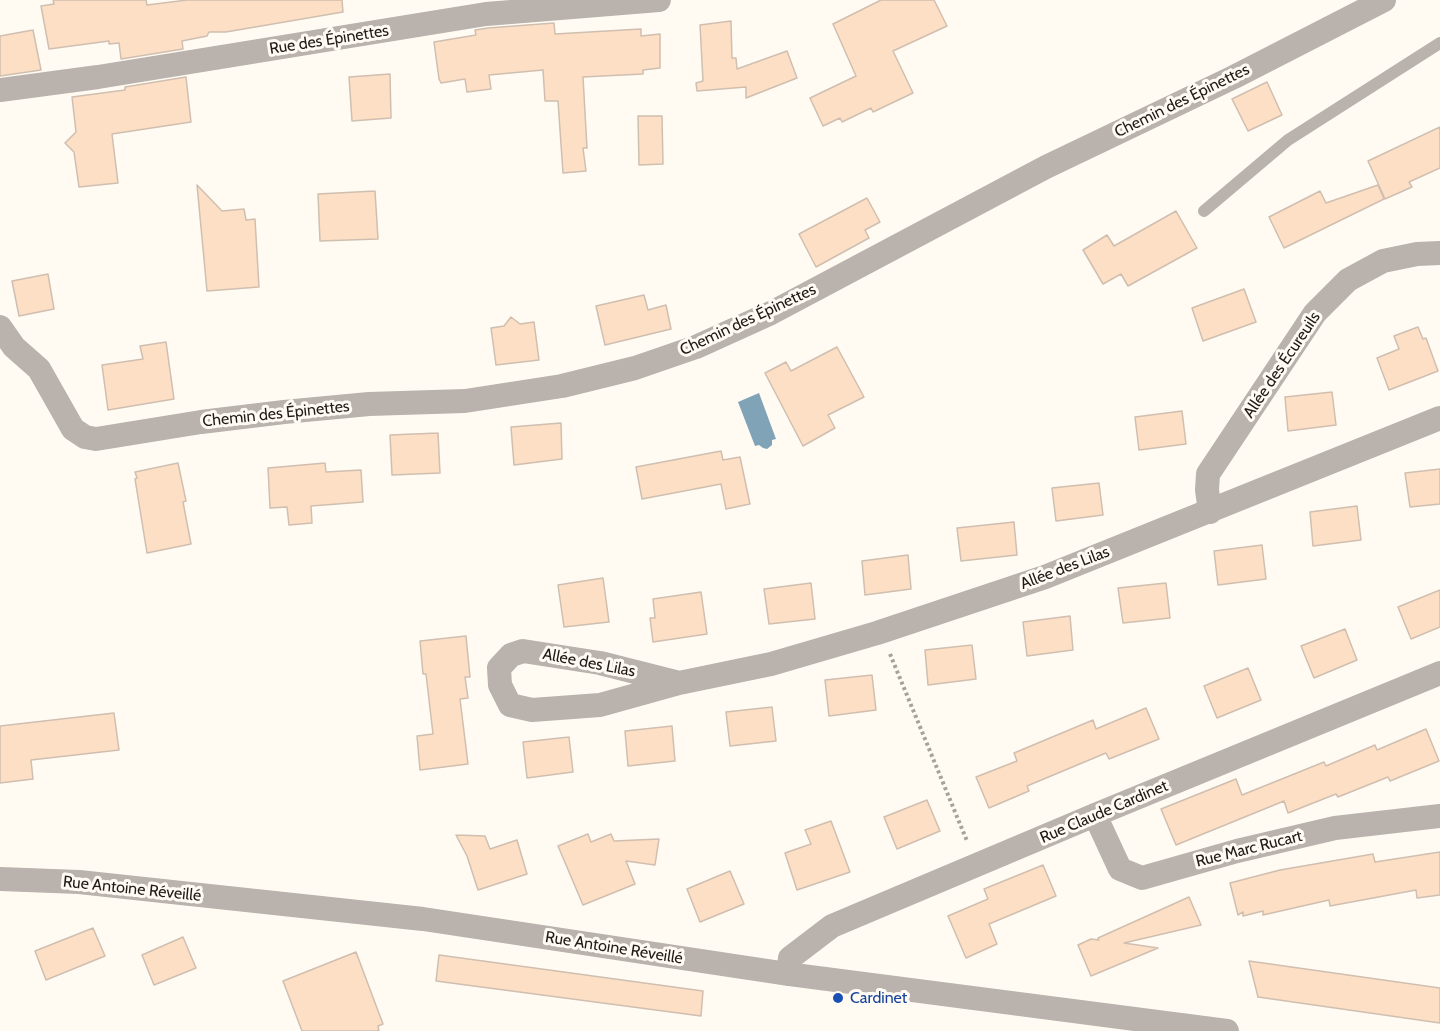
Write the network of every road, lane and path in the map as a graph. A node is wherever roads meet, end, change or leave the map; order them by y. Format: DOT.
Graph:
graph roads {
  1 [pos="659,0"];
  2 [pos="1384,0"];
  3 [pos="1440,43"];
  4 [pos="0,90"];
  5 [pos="1204,211"];
  6 [pos="1440,253"];
  7 [pos="0,327"];
  8 [pos="1440,418"];
  9 [pos="1210,512"];
  10 [pos="881,631"];
  11 [pos="1440,673"];
  12 [pos="679,683"];
  13 [pos="1095,815"];
  14 [pos="1440,816"];
  15 [pos="977,866"];
  16 [pos="0,879"];
  17 [pos="788,974"];
  18 [pos="1173,1027"];
  19 [pos="1227,1031"];
  1 -- 4 [label="street, Rue des Épinettes"];
  2 -- 7 [label="street, Chemin des Épinettes"];
  3 -- 5 [label="lane"];
  6 -- 9 [label="street, Allée des Écureuils"];
  8 -- 9 [label="street, Allée des Lilas"];
  9 -- 10 [label="street, Allée des Lilas"];
  10 -- 12 [label="street, Allée des Lilas"];
  10 -- 15 [label="path"];
  11 -- 13 [label="street, Rue Claude Cardinet"];
  12 -- 12 [label="street, Allée des Lilas"];
  13 -- 14 [label="street, Rue Marc Rucart"];
  13 -- 15 [label="street, Rue Claude Cardinet"];
  15 -- 17 [label="street, Rue Claude Cardinet"];
  16 -- 17 [label="street, Rue Antoine Réveillé"];
  17 -- 18 [label="street, Rue Antoine Réveillé"];
  18 -- 19 [label="street, Rue Antoine Réveillé"];
}
